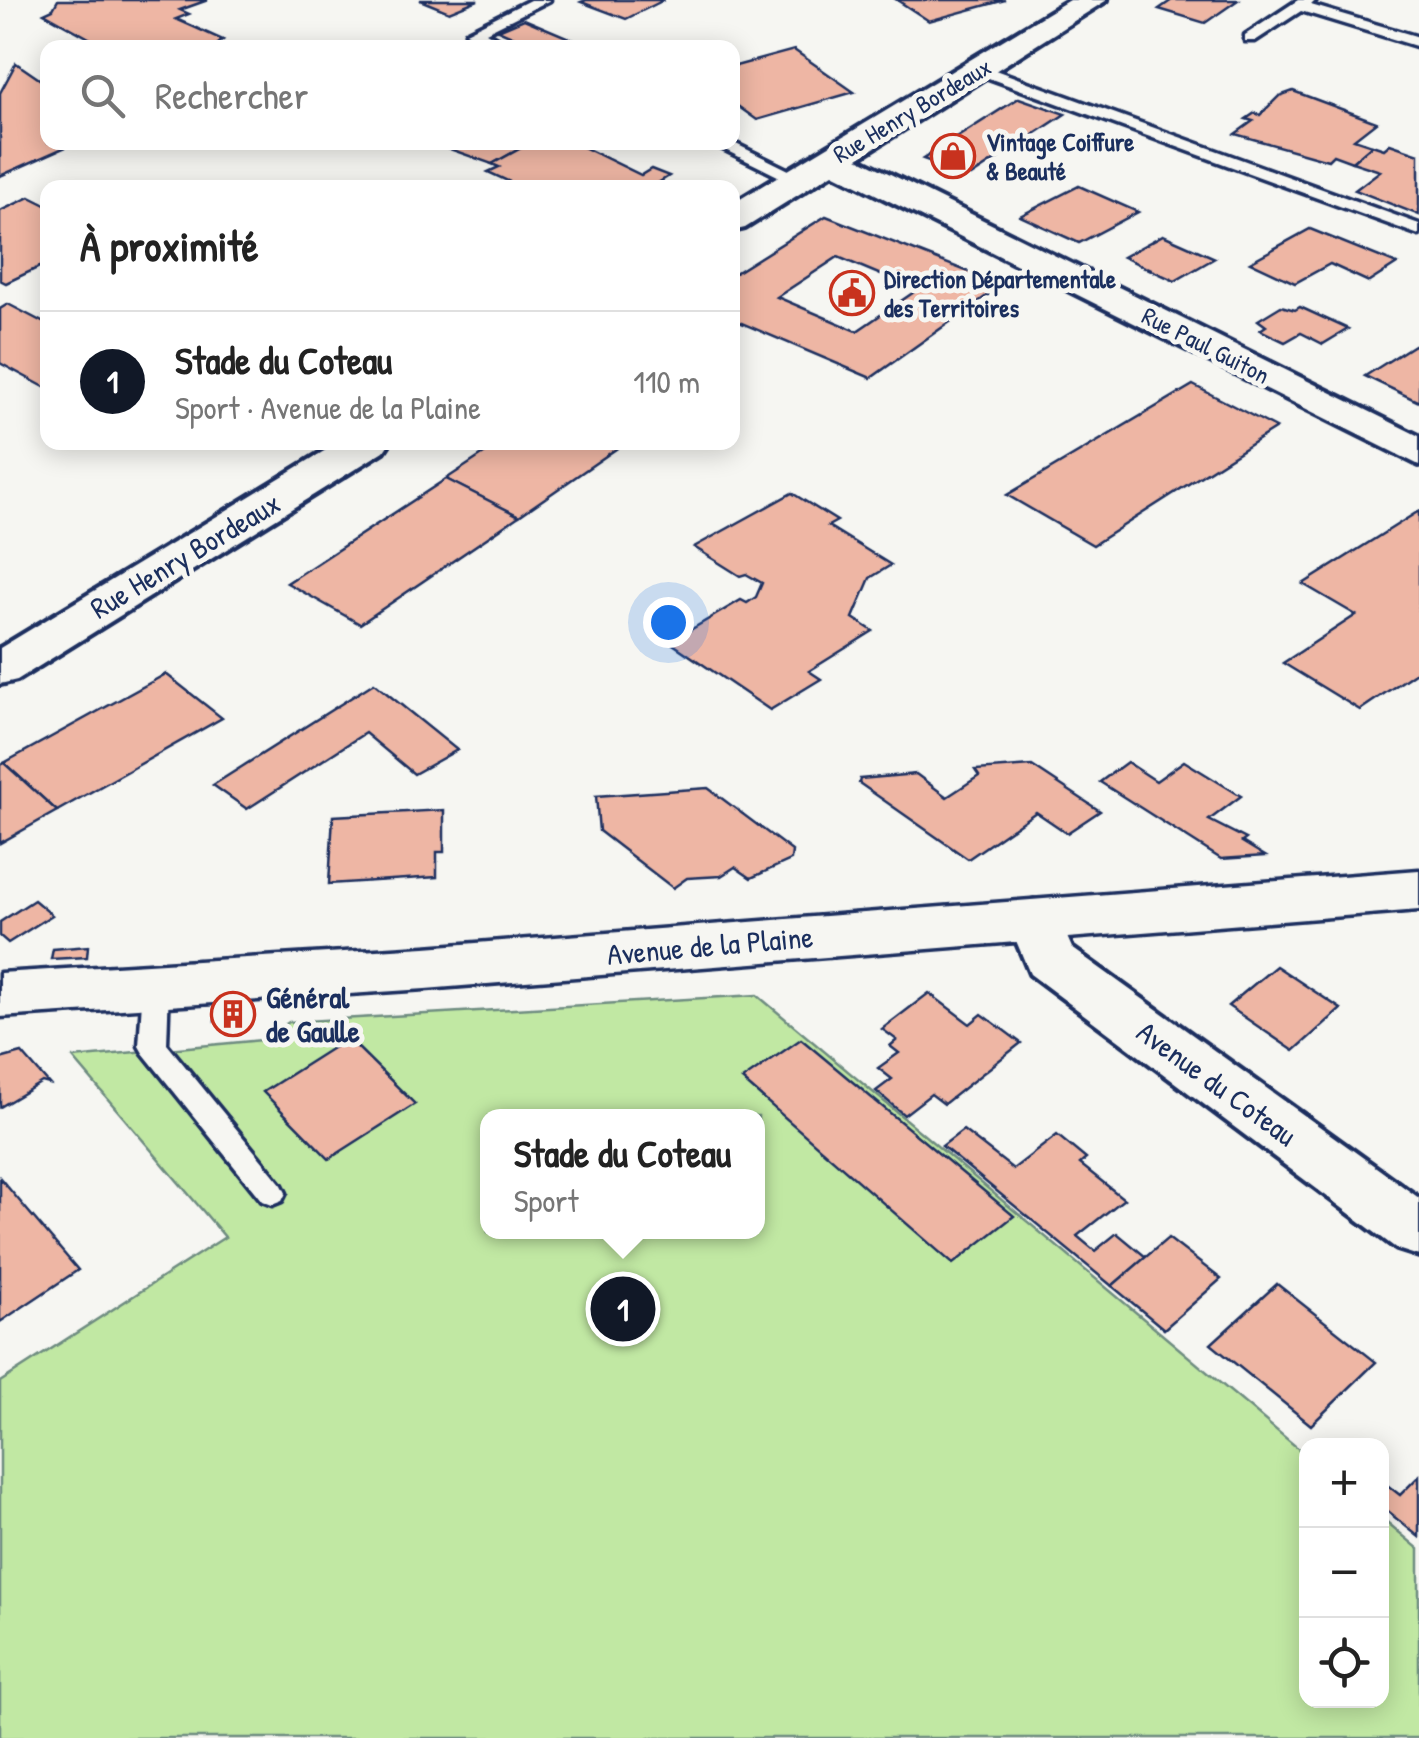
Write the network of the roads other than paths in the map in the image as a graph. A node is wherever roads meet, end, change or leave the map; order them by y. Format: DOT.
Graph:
graph roads {
  1 [pos="542,0"];
  2 [pos="1091,0"];
  3 [pos="1304,3"];
  4 [pos="1250,38"];
  5 [pos="491,40"];
  6 [pos="1419,42"];
  7 [pos="978,69"];
  8 [pos="735,150"];
  9 [pos="832,158"];
  10 [pos="798,179"];
  11 [pos="740,215"];
  12 [pos="1419,230"];
  13 [pos="356,450"];
  14 [pos="1419,452"];
  15 [pos="0,668"];
  16 [pos="1419,890"];
  17 [pos="1034,919"];
  18 [pos="156,986"];
  19 [pos="0,995"];
  20 [pos="272,1193"];
  21 [pos="1419,1231"];
  1 -- 5 [label="lane"];
  2 -- 7 [label="street, Rue Henry Bordeaux"];
  3 -- 4 [label="lane"];
  3 -- 6 [label="lane"];
  7 -- 9 [label="street, Rue Henry Bordeaux"];
  7 -- 12 [label="lane"];
  8 -- 10 [label="lane"];
  9 -- 10 [label="street, Rue Henry Bordeaux"];
  9 -- 14 [label="street, Rue Paul Guiton"];
  10 -- 11 [label="street, Rue Henry Bordeaux"];
  13 -- 15 [label="street, Rue Henry Bordeaux"];
  16 -- 17 [label="main road, Avenue de la Plaine"];
  17 -- 18 [label="main road, Avenue de la Plaine"];
  17 -- 21 [label="street, Avenue du Coteau"];
  18 -- 19 [label="main road, Avenue de la Plaine"];
  18 -- 20 [label="lane"];
}
